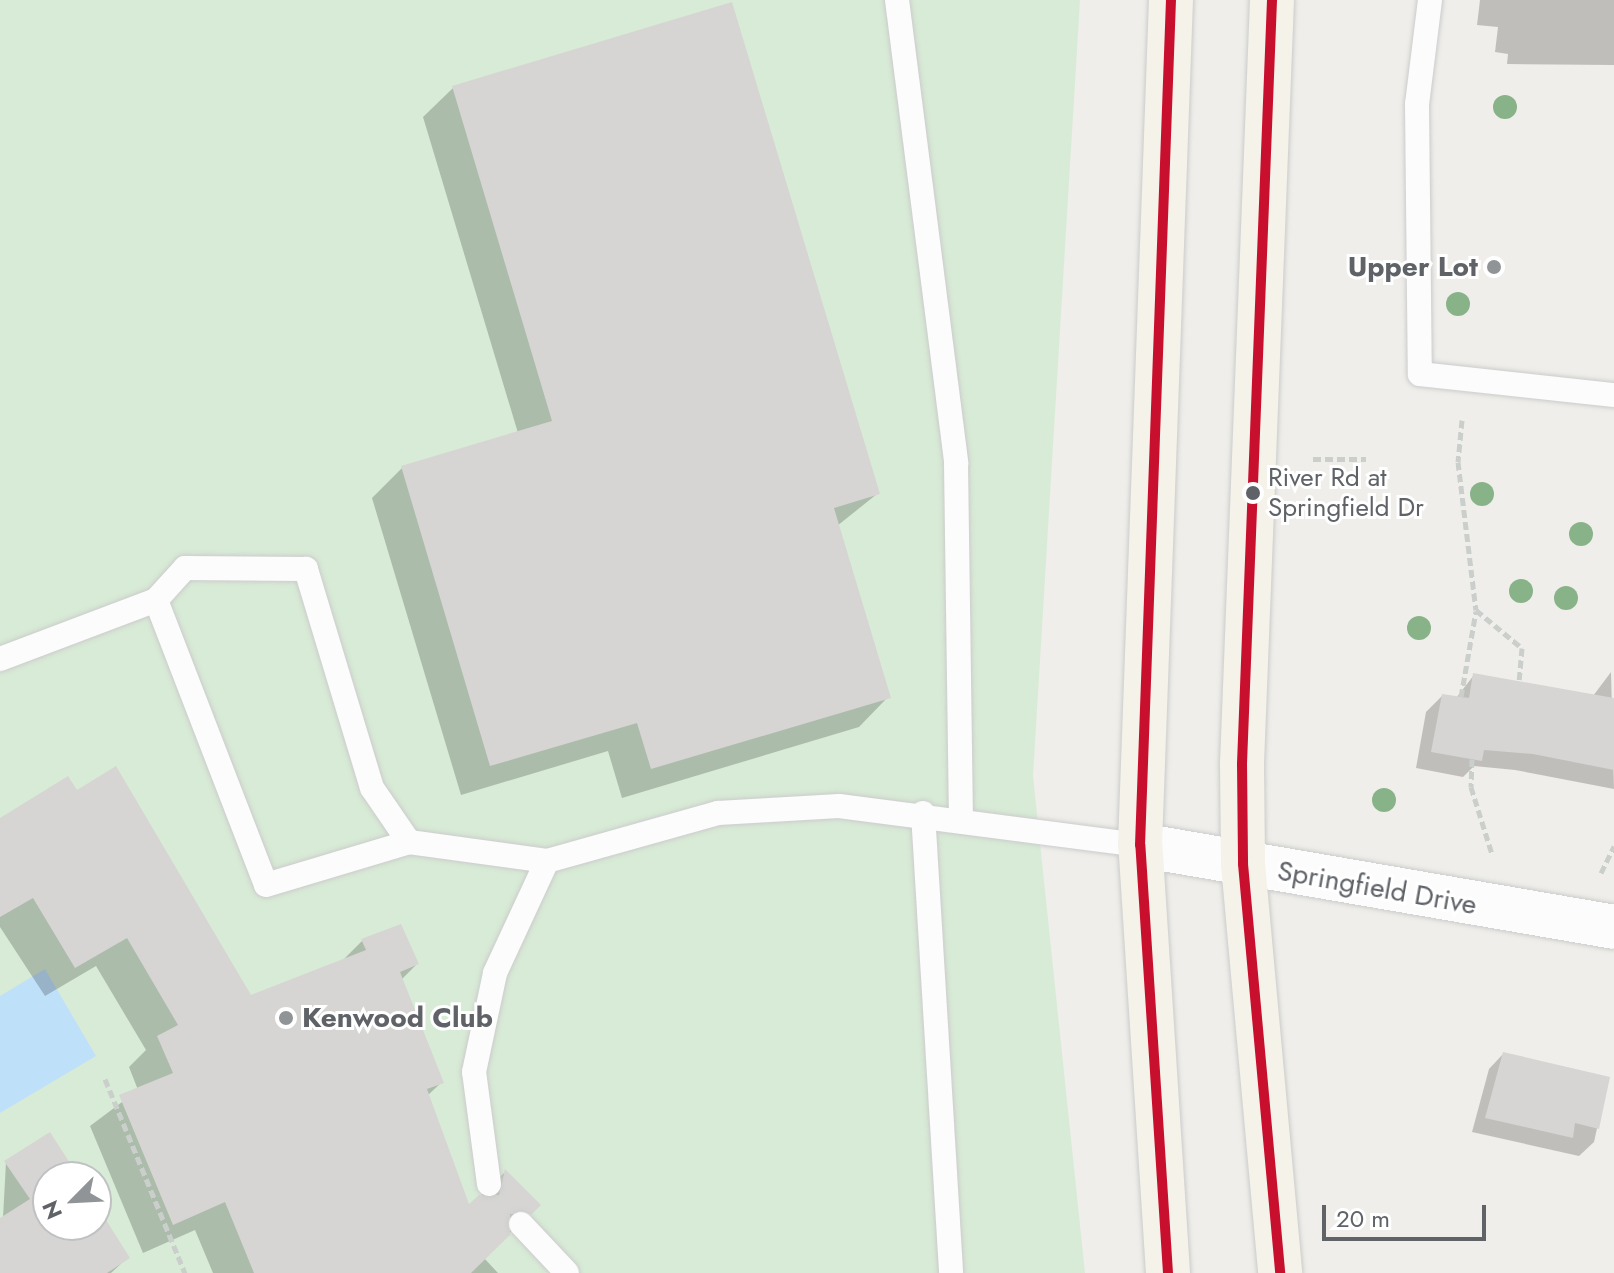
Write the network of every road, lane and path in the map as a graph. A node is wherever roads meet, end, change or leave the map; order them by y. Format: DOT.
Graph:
graph roads {
  1 [pos="897,0"];
  2 [pos="1171,0"];
  3 [pos="1272,0"];
  4 [pos="1430,0"];
  5 [pos="1614,395"];
  6 [pos="1313,459"];
  7 [pos="1366,459"];
  8 [pos="1458,462"];
  9 [pos="156,600"];
  10 [pos="1476,610"];
  11 [pos="0,659"];
  12 [pos="1519,680"];
  13 [pos="1461,697"];
  14 [pos="1472,759"];
  15 [pos="923,813"];
  16 [pos="961,819"];
  17 [pos="409,842"];
  18 [pos="1493,843"];
  19 [pos="1140,845"];
  20 [pos="1614,846"];
  21 [pos="547,861"];
  22 [pos="1243,864"];
  23 [pos="1600,882"];
  24 [pos="1614,927"];
  25 [pos="105,1079"];
  26 [pos="489,1184"];
  27 [pos="521,1224"];
  28 [pos="185,1273"];
  29 [pos="567,1273"];
  30 [pos="951,1273"];
  31 [pos="1168,1273"];
  32 [pos="1280,1273"];
  1 -- 16 [label="lane"];
  2 -- 19 [label="main road"];
  3 -- 22 [label="main road"];
  4 -- 5 [label="lane"];
  6 -- 7 [label="path"];
  8 -- 10 [label="path"];
  9 -- 11 [label="lane"];
  9 -- 17 [label="lane"];
  9 -- 17 [label="lane"];
  10 -- 12 [label="path"];
  10 -- 13 [label="path"];
  14 -- 18 [label="path"];
  15 -- 16 [label="lane"];
  15 -- 21 [label="lane"];
  15 -- 30 [label="lane"];
  16 -- 19 [label="lane"];
  17 -- 21 [label="lane"];
  19 -- 22 [label="street, Springfield Drive"];
  19 -- 31 [label="main road"];
  20 -- 23 [label="path"];
  21 -- 26 [label="lane"];
  22 -- 24 [label="street, Springfield Drive"];
  22 -- 32 [label="main road"];
  25 -- 28 [label="path"];
  27 -- 29 [label="lane"];
}
